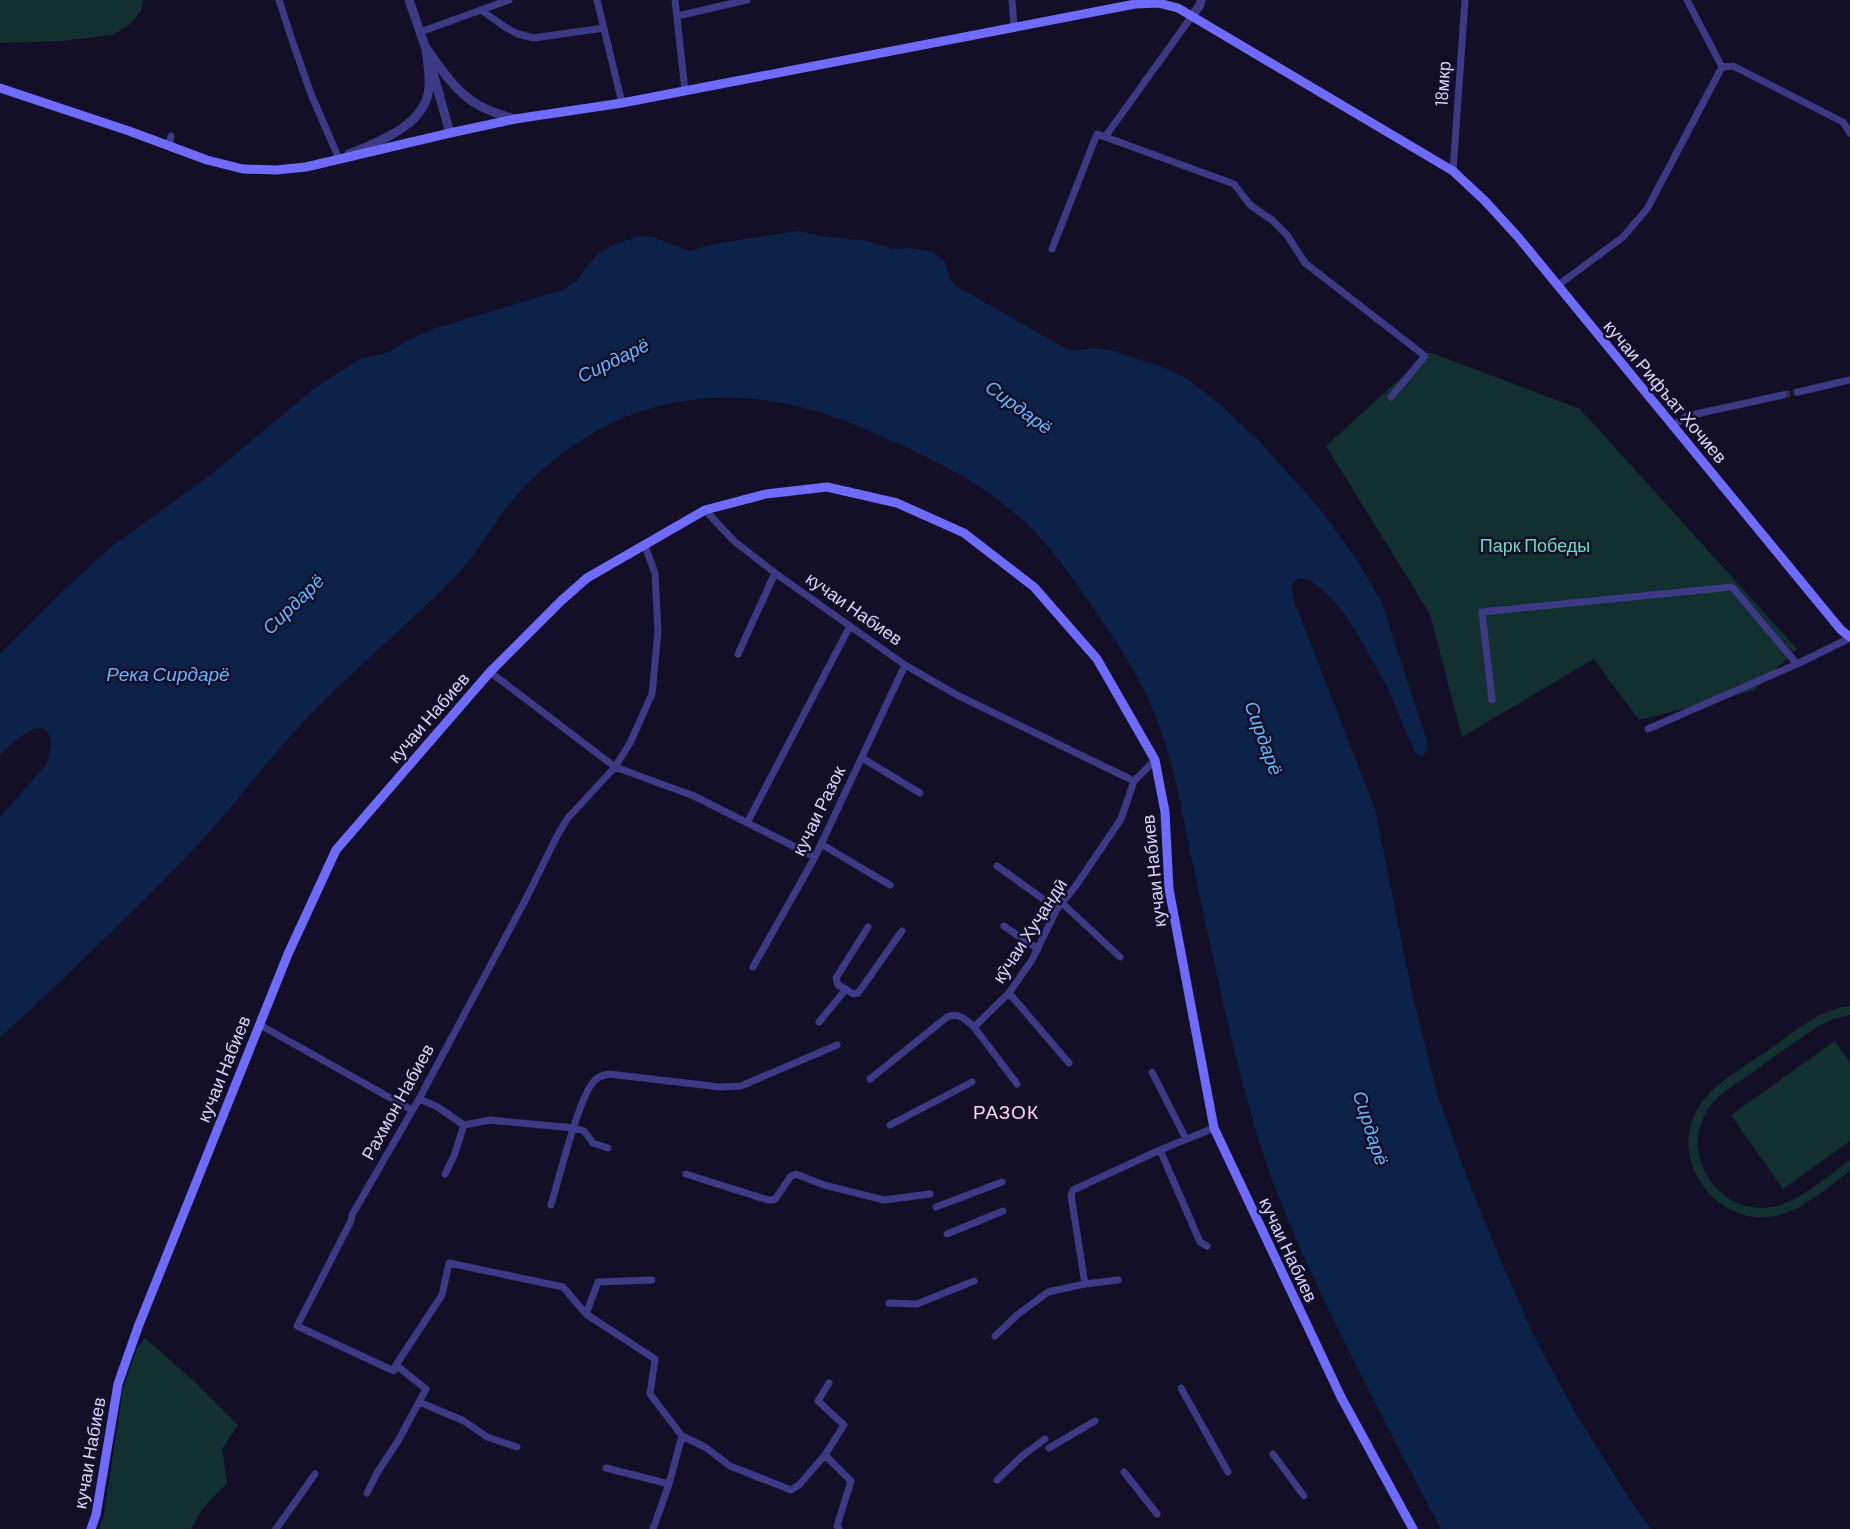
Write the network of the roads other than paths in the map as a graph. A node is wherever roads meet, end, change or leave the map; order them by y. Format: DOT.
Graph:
graph roads {
  1 [pos="279,0"];
  2 [pos="409,0"];
  3 [pos="509,0"];
  4 [pos="597,0"];
  5 [pos="675,0"];
  6 [pos="747,0"];
  7 [pos="1012,0"];
  8 [pos="1201,0"];
  9 [pos="1465,0"];
  10 [pos="1687,0"];
  11 [pos="481,10"];
  12 [pos="677,16"];
  13 [pos="1192,16"];
  14 [pos="1014,27"];
  15 [pos="604,28"];
  16 [pos="420,32"];
  17 [pos="426,48"];
  18 [pos="1722,67"];
  19 [pos="0,88"];
  20 [pos="685,90"];
  21 [pos="622,103"];
  22 [pos="515,119"];
  23 [pos="450,133"];
  24 [pos="1850,133"];
  25 [pos="171,136"];
  26 [pos="1105,137"];
  27 [pos="169,145"];
  28 [pos="339,159"];
  29 [pos="1453,171"];
  30 [pos="1052,250"];
  31 [pos="1557,286"];
  32 [pos="1850,380"];
  33 [pos="1798,392"];
  34 [pos="1783,395"];
  35 [pos="1391,397"];
  36 [pos="1672,426"];
  37 [pos="705,510"];
  38 [pos="645,546"];
  39 [pos="775,573"];
  40 [pos="850,626"];
  41 [pos="1850,638"];
  42 [pos="738,654"];
  43 [pos="1797,664"];
  44 [pos="905,665"];
  45 [pos="490,672"];
  46 [pos="1492,700"];
  47 [pos="1648,729"];
  48 [pos="862,758"];
  49 [pos="1155,760"];
  50 [pos="615,767"];
  51 [pos="1134,781"];
  52 [pos="920,792"];
  53 [pos="747,823"];
  54 [pos="821,844"];
  55 [pos="814,857"];
  56 [pos="997,866"];
  57 [pos="890,885"];
  58 [pos="1060,907"];
  59 [pos="1004,926"];
  60 [pos="868,927"];
  61 [pos="902,931"];
  62 [pos="1038,949"];
  63 [pos="1120,957"];
  64 [pos="753,967"];
  65 [pos="846,989"];
  66 [pos="1009,993"];
  67 [pos="819,1022"];
  68 [pos="260,1025"];
  69 [pos="974,1027"];
  70 [pos="837,1045"];
  71 [pos="1069,1063"];
  72 [pos="1152,1072"];
  73 [pos="870,1079"];
  74 [pos="972,1082"];
  75 [pos="1017,1084"];
  76 [pos="419,1099"];
  77 [pos="412,1110"];
  78 [pos="464,1125"];
  79 [pos="890,1125"];
  80 [pos="574,1128"];
  81 [pos="1214,1128"];
  82 [pos="1186,1139"];
  83 [pos="608,1148"];
  84 [pos="1160,1150"];
  85 [pos="445,1174"];
  86 [pos="686,1174"];
  87 [pos="1002,1182"];
  88 [pos="930,1194"];
  89 [pos="551,1204"];
  90 [pos="936,1207"];
  91 [pos="1003,1210"];
  92 [pos="947,1234"];
  93 [pos="1207,1246"];
  94 [pos="652,1280"];
  95 [pos="1118,1280"];
  96 [pos="974,1281"];
  97 [pos="1085,1284"];
  98 [pos="889,1303"];
  99 [pos="586,1314"];
  100 [pos="994,1336"];
  101 [pos="396,1366"];
  102 [pos="829,1383"];
  103 [pos="1182,1388"];
  104 [pos="419,1402"];
  105 [pos="1095,1421"];
  106 [pos="682,1436"];
  107 [pos="1045,1439"];
  108 [pos="517,1448"];
  109 [pos="1049,1448"];
  110 [pos="1272,1454"];
  111 [pos="825,1455"];
  112 [pos="606,1468"];
  113 [pos="1124,1472"];
  114 [pos="1228,1472"];
  115 [pos="315,1474"];
  116 [pos="996,1480"];
  117 [pos="669,1484"];
  118 [pos="368,1493"];
  119 [pos="1304,1496"];
  120 [pos="1157,1514"];
  121 [pos="92,1529"];
  122 [pos="276,1529"];
  123 [pos="653,1529"];
  124 [pos="840,1529"];
  125 [pos="1412,1529"];
  1 -- 28 [label="street"];
  2 -- 16 [label="street"];
  3 -- 11 [label="street"];
  4 -- 15 [label="street"];
  5 -- 12 [label="street"];
  6 -- 12 [label="street"];
  7 -- 14 [label="street"];
  8 -- 13 [label="street"];
  9 -- 29 [label="street, 18мкр"];
  10 -- 18 [label="street"];
  11 -- 15 [label="street"];
  11 -- 16 [label="street"];
  12 -- 20 [label="street"];
  13 -- 14 [label="main road, кучаи Рифъат Хочиев"];
  13 -- 26 [label="street"];
  13 -- 29 [label="main road, кучаи Рифъат Хочиев"];
  14 -- 20 [label="main road, кучаи Рифъат Хочиев"];
  15 -- 21 [label="street"];
  16 -- 17 [label="street"];
  17 -- 22 [label="street"];
  17 -- 23 [label="street"];
  17 -- 28 [label="street"];
  18 -- 24 [label="street"];
  18 -- 31 [label="street"];
  19 -- 27 [label="main road, кучаи Рифъат Хочиев"];
  20 -- 21 [label="main road, кучаи Рифъат Хочиев"];
  21 -- 22 [label="main road, кучаи Рифъат Хочиев"];
  22 -- 23 [label="main road, кучаи Рифъат Хочиев"];
  23 -- 28 [label="main road, кучаи Рифъат Хочиев"];
  25 -- 27 [label="street"];
  26 -- 30 [label="street"];
  26 -- 35 [label="street"];
  27 -- 28 [label="main road, кучаи Рифъат Хочиев"];
  29 -- 31 [label="main road, кучаи Рифъат Хочиев"];
  31 -- 36 [label="main road, кучаи Рифъат Хочиев"];
  32 -- 33 [label="street"];
  34 -- 36 [label="street"];
  36 -- 41 [label="main road, кучаи Рифъат Хочиев"];
  37 -- 38 [label="main road, кучаи Набиев"];
  37 -- 39 [label="street, кучаи Набиев"];
  37 -- 49 [label="main road, кучаи Набиев"];
  38 -- 45 [label="main road, кучаи Набиев"];
  38 -- 50 [label="street"];
  39 -- 40 [label="street, кучаи Набиев"];
  39 -- 42 [label="street"];
  40 -- 44 [label="street, кучаи Набиев"];
  40 -- 53 [label="street"];
  41 -- 43 [label="street"];
  43 -- 46 [label="street"];
  43 -- 47 [label="street"];
  44 -- 48 [label="street, кучаи Разок"];
  44 -- 51 [label="street, кучаи Набиев"];
  45 -- 50 [label="street, кучаи Набиев"];
  45 -- 68 [label="main road, кучаи Набиев"];
  48 -- 52 [label="street"];
  48 -- 54 [label="street, кучаи Разок"];
  49 -- 51 [label="street, кӯчаи Хуҷандӣ"];
  49 -- 81 [label="main road, кучаи Набиев"];
  50 -- 53 [label="street, кучаи Набиев"];
  50 -- 76 [label="street, Рахмон Набиев"];
  51 -- 58 [label="street, кӯчаи Хуҷандӣ"];
  53 -- 55 [label="street, кучаи Набиев"];
  54 -- 55 [label="street, кучаи Разок"];
  54 -- 57 [label="street"];
  55 -- 64 [label="street, кучаи Разок"];
  56 -- 58 [label="street"];
  58 -- 62 [label="street, кӯчаи Хуҷандӣ"];
  58 -- 63 [label="street"];
  59 -- 62 [label="street"];
  60 -- 65 [label="street"];
  61 -- 65 [label="street"];
  62 -- 66 [label="street, кӯчаи Хуҷандӣ"];
  65 -- 67 [label="street"];
  66 -- 69 [label="street, кӯчаи Хуҷандӣ"];
  66 -- 71 [label="street"];
  68 -- 77 [label="street"];
  68 -- 121 [label="main road, кучаи Набиев"];
  69 -- 73 [label="street"];
  69 -- 75 [label="street"];
  70 -- 80 [label="street"];
  72 -- 82 [label="street"];
  74 -- 79 [label="street"];
  76 -- 77 [label="street, Рахмон Набиев"];
  76 -- 78 [label="street"];
  77 -- 101 [label="street, Рахмон Набиев"];
  78 -- 80 [label="street"];
  78 -- 85 [label="street"];
  80 -- 83 [label="street"];
  80 -- 89 [label="street"];
  81 -- 82 [label="street"];
  81 -- 125 [label="main road, кучаи Набиев"];
  82 -- 84 [label="street"];
  84 -- 93 [label="street"];
  84 -- 97 [label="street"];
  86 -- 88 [label="street"];
  87 -- 90 [label="street"];
  91 -- 92 [label="street"];
  94 -- 99 [label="street"];
  95 -- 97 [label="street"];
  96 -- 98 [label="street"];
  97 -- 100 [label="street"];
  99 -- 101 [label="street"];
  99 -- 106 [label="street"];
  101 -- 104 [label="street"];
  102 -- 111 [label="street"];
  103 -- 114 [label="street"];
  104 -- 108 [label="street"];
  104 -- 118 [label="street"];
  105 -- 109 [label="street"];
  106 -- 111 [label="street"];
  106 -- 117 [label="street"];
  107 -- 116 [label="street"];
  110 -- 119 [label="street"];
  111 -- 124 [label="street"];
  112 -- 117 [label="street"];
  113 -- 120 [label="street"];
  115 -- 122 [label="street"];
  117 -- 123 [label="street"];
}
